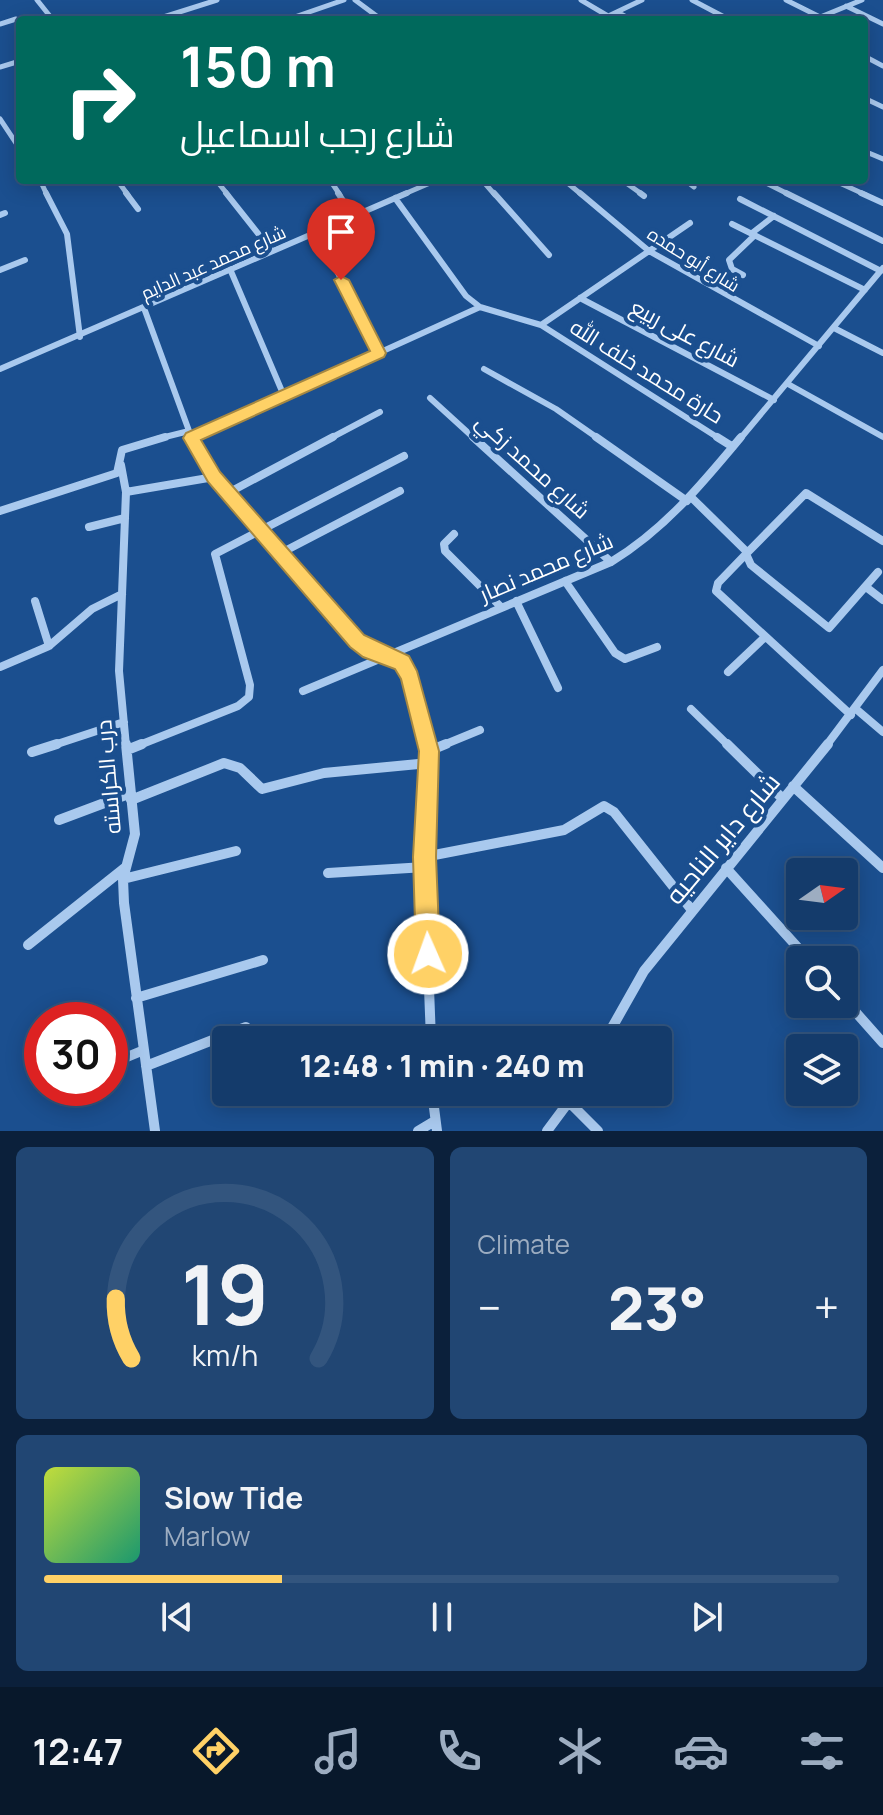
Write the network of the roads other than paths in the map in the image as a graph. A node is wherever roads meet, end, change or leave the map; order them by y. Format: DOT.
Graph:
graph roads {
  1 [pos="37,0"];
  2 [pos="217,0"];
  3 [pos="344,0"];
  4 [pos="355,0"];
  5 [pos="581,0"];
  6 [pos="642,0"];
  7 [pos="692,0"];
  8 [pos="786,0"];
  9 [pos="857,1"];
  10 [pos="846,6"];
  11 [pos="617,12"];
  12 [pos="50,16"];
  13 [pos="167,16"];
  14 [pos="298,16"];
  15 [pos="377,16"];
  16 [pos="608,16"];
  17 [pos="624,16"];
  18 [pos="722,16"];
  19 [pos="818,16"];
  20 [pos="822,16"];
  21 [pos="867,16"];
  22 [pos="16,19"];
  23 [pos="0,24"];
  24 [pos="0,119"];
  25 [pos="16,143"];
  26 [pos="42,184"];
  27 [pos="120,184"];
  28 [pos="219,184"];
  29 [pos="333,184"];
  30 [pos="417,184"];
  31 [pos="428,184"];
  32 [pos="486,184"];
  33 [pos="569,184"];
  34 [pos="628,184"];
  35 [pos="690,184"];
  36 [pos="768,184"];
  37 [pos="842,184"];
  38 [pos="694,187"];
  39 [pos="420,188"];
  40 [pos="644,196"];
  41 [pos="395,198"];
  42 [pos="740,199"];
  43 [pos="883,203"];
  44 [pos="138,209"];
  45 [pos="353,216"];
  46 [pos="774,216"];
  47 [pos="690,223"];
  48 [pos="732,224"];
  49 [pos="317,232"];
  50 [pos="753,234"];
  51 [pos="883,241"];
  52 [pos="272,251"];
  53 [pos="649,251"];
  54 [pos="549,255"];
  55 [pos="25,260"];
  56 [pos="230,269"];
  57 [pos="0,270"];
  58 [pos="882,270"];
  59 [pos="743,275"];
  60 [pos="872,282"];
  61 [pos="883,287"];
  62 [pos="865,290"];
  63 [pos="580,298"];
  64 [pos="480,307"];
  65 [pos="144,308"];
  66 [pos="541,325"];
  67 [pos="834,328"];
  68 [pos="80,337"];
  69 [pos="819,346"];
  70 [pos="379,353"];
  71 [pos="883,353"];
  72 [pos="0,369"];
  73 [pos="484,369"];
  74 [pos="788,384"];
  75 [pos="284,396"];
  76 [pos="430,398"];
  77 [pos="774,400"];
  78 [pos="380,412"];
  79 [pos="190,434"];
  80 [pos="883,437"];
  81 [pos="733,447"];
  82 [pos="404,456"];
  83 [pos="121,465"];
  84 [pos="214,477"];
  85 [pos="400,491"];
  86 [pos="126,492"];
  87 [pos="228,493"];
  88 [pos="689,499"];
  89 [pos="0,511"];
  90 [pos="125,518"];
  91 [pos="89,527"];
  92 [pos="260,529"];
  93 [pos="454,534"];
  94 [pos="883,541"];
  95 [pos="281,553"];
  96 [pos="746,553"];
  97 [pos="611,562"];
  98 [pos="878,572"];
  99 [pos="565,581"];
  100 [pos="866,587"];
  101 [pos="122,594"];
  102 [pos="883,600"];
  103 [pos="35,601"];
  104 [pos="516,601"];
  105 [pos="501,607"];
  106 [pos="765,637"];
  107 [pos="49,646"];
  108 [pos="657,647"];
  109 [pos="388,653"];
  110 [pos="0,667"];
  111 [pos="883,670"];
  112 [pos="728,672"];
  113 [pos="558,688"];
  114 [pos="303,691"];
  115 [pos="691,709"];
  116 [pos="854,712"];
  117 [pos="124,722"];
  118 [pos="480,730"];
  119 [pos="883,732"];
  120 [pos="127,750"];
  121 [pos="429,751"];
  122 [pos="32,752"];
  123 [pos="429,763"];
  124 [pos="793,786"];
  125 [pos="131,796"];
  126 [pos="783,799"];
  127 [pos="59,820"];
  128 [pos="236,851"];
  129 [pos="425,862"];
  130 [pos="126,867"];
  131 [pos="726,868"];
  132 [pos="883,868"];
  133 [pos="328,873"];
  134 [pos="123,879"];
  135 [pos="691,909"];
  136 [pos="28,945"];
  137 [pos="796,946"];
  138 [pos="263,960"];
  139 [pos="136,998"];
  140 [pos="858,1015"];
  141 [pos="431,1026"];
  142 [pos="613,1026"];
  143 [pos="212,1040"];
  144 [pos="883,1043"];
  145 [pos="144,1050"];
  146 [pos="128,1057"];
  147 [pos="146,1066"];
  148 [pos="433,1106"];
  149 [pos="567,1106"];
  150 [pos="579,1106"];
  151 [pos="435,1127"];
  152 [pos="155,1131"];
  153 [pos="418,1131"];
  154 [pos="547,1131"];
  155 [pos="598,1131"];
  1 -- 12 [label="street"];
  2 -- 13 [label="street"];
  3 -- 14 [label="street"];
  4 -- 15 [label="street"];
  5 -- 16 [label="street"];
  6 -- 11 [label="street"];
  7 -- 18 [label="street"];
  8 -- 19 [label="street"];
  9 -- 10 [label="street"];
  10 -- 20 [label="street"];
  10 -- 21 [label="street"];
  11 -- 16 [label="street"];
  11 -- 17 [label="street"];
  22 -- 23 [label="street"];
  24 -- 25 [label="street"];
  26 -- 68 [label="street"];
  27 -- 44 [label="street"];
  28 -- 52 [label="street"];
  29 -- 45 [label="street"];
  30 -- 39 [label="street"];
  31 -- 39 [label="street, شارع محمد عبد الدايم"];
  32 -- 54 [label="street"];
  33 -- 53 [label="street, شارع أبو حمده"];
  34 -- 40 [label="street"];
  35 -- 38 [label="street"];
  36 -- 51 [label="street"];
  37 -- 43 [label="street"];
  39 -- 41 [label="street, شارع محمد عبد الدايم"];
  41 -- 45 [label="street, شارع محمد عبد الدايم"];
  41 -- 64 [label="street"];
  42 -- 46 [label="street"];
  45 -- 49 [label="street, شارع محمد عبد الدايم"];
  46 -- 50 [label="street"];
  46 -- 58 [label="street"];
  47 -- 53 [label="street"];
  48 -- 50 [label="street"];
  49 -- 52 [label="street, شارع محمد عبد الدايم"];
  49 -- 70 [label="street"];
  50 -- 59 [label="street"];
  50 -- 62 [label="street"];
  52 -- 56 [label="street, شارع محمد عبد الدايم"];
  53 -- 63 [label="street"];
  53 -- 69 [label="street, شارع أبو حمده"];
  55 -- 57 [label="street"];
  56 -- 65 [label="street, شارع محمد عبد الدايم"];
  56 -- 75 [label="street"];
  58 -- 60 [label="street, شارع محمد نصار"];
  60 -- 61 [label="street"];
  60 -- 62 [label="street, شارع محمد نصار"];
  62 -- 67 [label="street, شارع محمد نصار"];
  63 -- 66 [label="street"];
  63 -- 77 [label="street, شارع على ربيع"];
  64 -- 66 [label="street, حارة محمد خلف الله"];
  64 -- 70 [label="street"];
  65 -- 68 [label="street, شارع محمد عبد الدايم"];
  65 -- 79 [label="street"];
  66 -- 81 [label="street, حارة محمد خلف الله"];
  67 -- 69 [label="street, شارع محمد نصار"];
  67 -- 71 [label="street"];
  68 -- 72 [label="street, شارع محمد عبد الدايم"];
  69 -- 74 [label="street, شارع محمد نصار"];
  70 -- 75 [label="street"];
  73 -- 88 [label="street"];
  74 -- 77 [label="street, شارع محمد نصار"];
  74 -- 80 [label="street"];
  75 -- 79 [label="street"];
  76 -- 97 [label="street, شارع محمد زكي"];
  77 -- 81 [label="street, شارع محمد نصار"];
  78 -- 87 [label="street"];
  79 -- 83 [label="street"];
  79 -- 84 [label="street"];
  81 -- 88 [label="street, شارع محمد نصار"];
  82 -- 92 [label="street"];
  83 -- 86 [label="street, درب الكراسته"];
  83 -- 89 [label="street"];
  84 -- 86 [label="street"];
  84 -- 87 [label="street"];
  85 -- 95 [label="street"];
  86 -- 90 [label="street, درب الكراسته"];
  87 -- 92 [label="street"];
  88 -- 96 [label="street"];
  88 -- 97 [label="street, شارع محمد نصار"];
  90 -- 91 [label="street"];
  90 -- 101 [label="street, درب الكراسته"];
  92 -- 95 [label="street"];
  92 -- 120 [label="street"];
  93 -- 105 [label="street"];
  94 -- 96 [label="street"];
  95 -- 109 [label="street"];
  96 -- 100 [label="street"];
  96 -- 106 [label="street"];
  97 -- 99 [label="street, شارع محمد نصار"];
  98 -- 100 [label="street"];
  99 -- 104 [label="street, شارع محمد نصار"];
  99 -- 108 [label="street"];
  100 -- 102 [label="street"];
  101 -- 107 [label="street"];
  101 -- 117 [label="street, درب الكراسته"];
  103 -- 107 [label="street"];
  104 -- 105 [label="street, شارع محمد نصار"];
  104 -- 113 [label="street"];
  105 -- 109 [label="street, شارع محمد نصار"];
  106 -- 112 [label="street"];
  106 -- 116 [label="street"];
  107 -- 110 [label="street"];
  109 -- 114 [label="street, شارع محمد نصار"];
  109 -- 121 [label="street"];
  111 -- 116 [label="street, شارع داير الناحيه"];
  115 -- 126 [label="street"];
  116 -- 119 [label="street"];
  116 -- 124 [label="street, شارع داير الناحيه"];
  117 -- 120 [label="street, درب الكراسته"];
  117 -- 122 [label="street"];
  118 -- 121 [label="street"];
  120 -- 125 [label="street, درب الكراسته"];
  121 -- 123 [label="street"];
  123 -- 125 [label="street"];
  123 -- 129 [label="street"];
  124 -- 126 [label="street, شارع داير الناحيه"];
  124 -- 132 [label="street"];
  125 -- 127 [label="street"];
  125 -- 130 [label="street, درب الكراسته"];
  126 -- 131 [label="street, شارع داير الناحيه"];
  128 -- 134 [label="street"];
  129 -- 133 [label="street"];
  129 -- 135 [label="street"];
  129 -- 141 [label="street"];
  130 -- 134 [label="street, درب الكراسته"];
  130 -- 136 [label="street"];
  131 -- 135 [label="street, شارع داير الناحيه"];
  131 -- 137 [label="street"];
  134 -- 139 [label="street, درب الكراسته"];
  135 -- 142 [label="street, شارع داير الناحيه"];
  138 -- 139 [label="street"];
  139 -- 145 [label="street, درب الكراسته"];
  140 -- 144 [label="street"];
  143 -- 147 [label="street"];
  145 -- 146 [label="street"];
  145 -- 147 [label="street, درب الكراسته"];
  147 -- 152 [label="street, درب الكراسته"];
  148 -- 151 [label="street"];
  149 -- 154 [label="street"];
  150 -- 155 [label="street"];
  151 -- 153 [label="street"];
}
